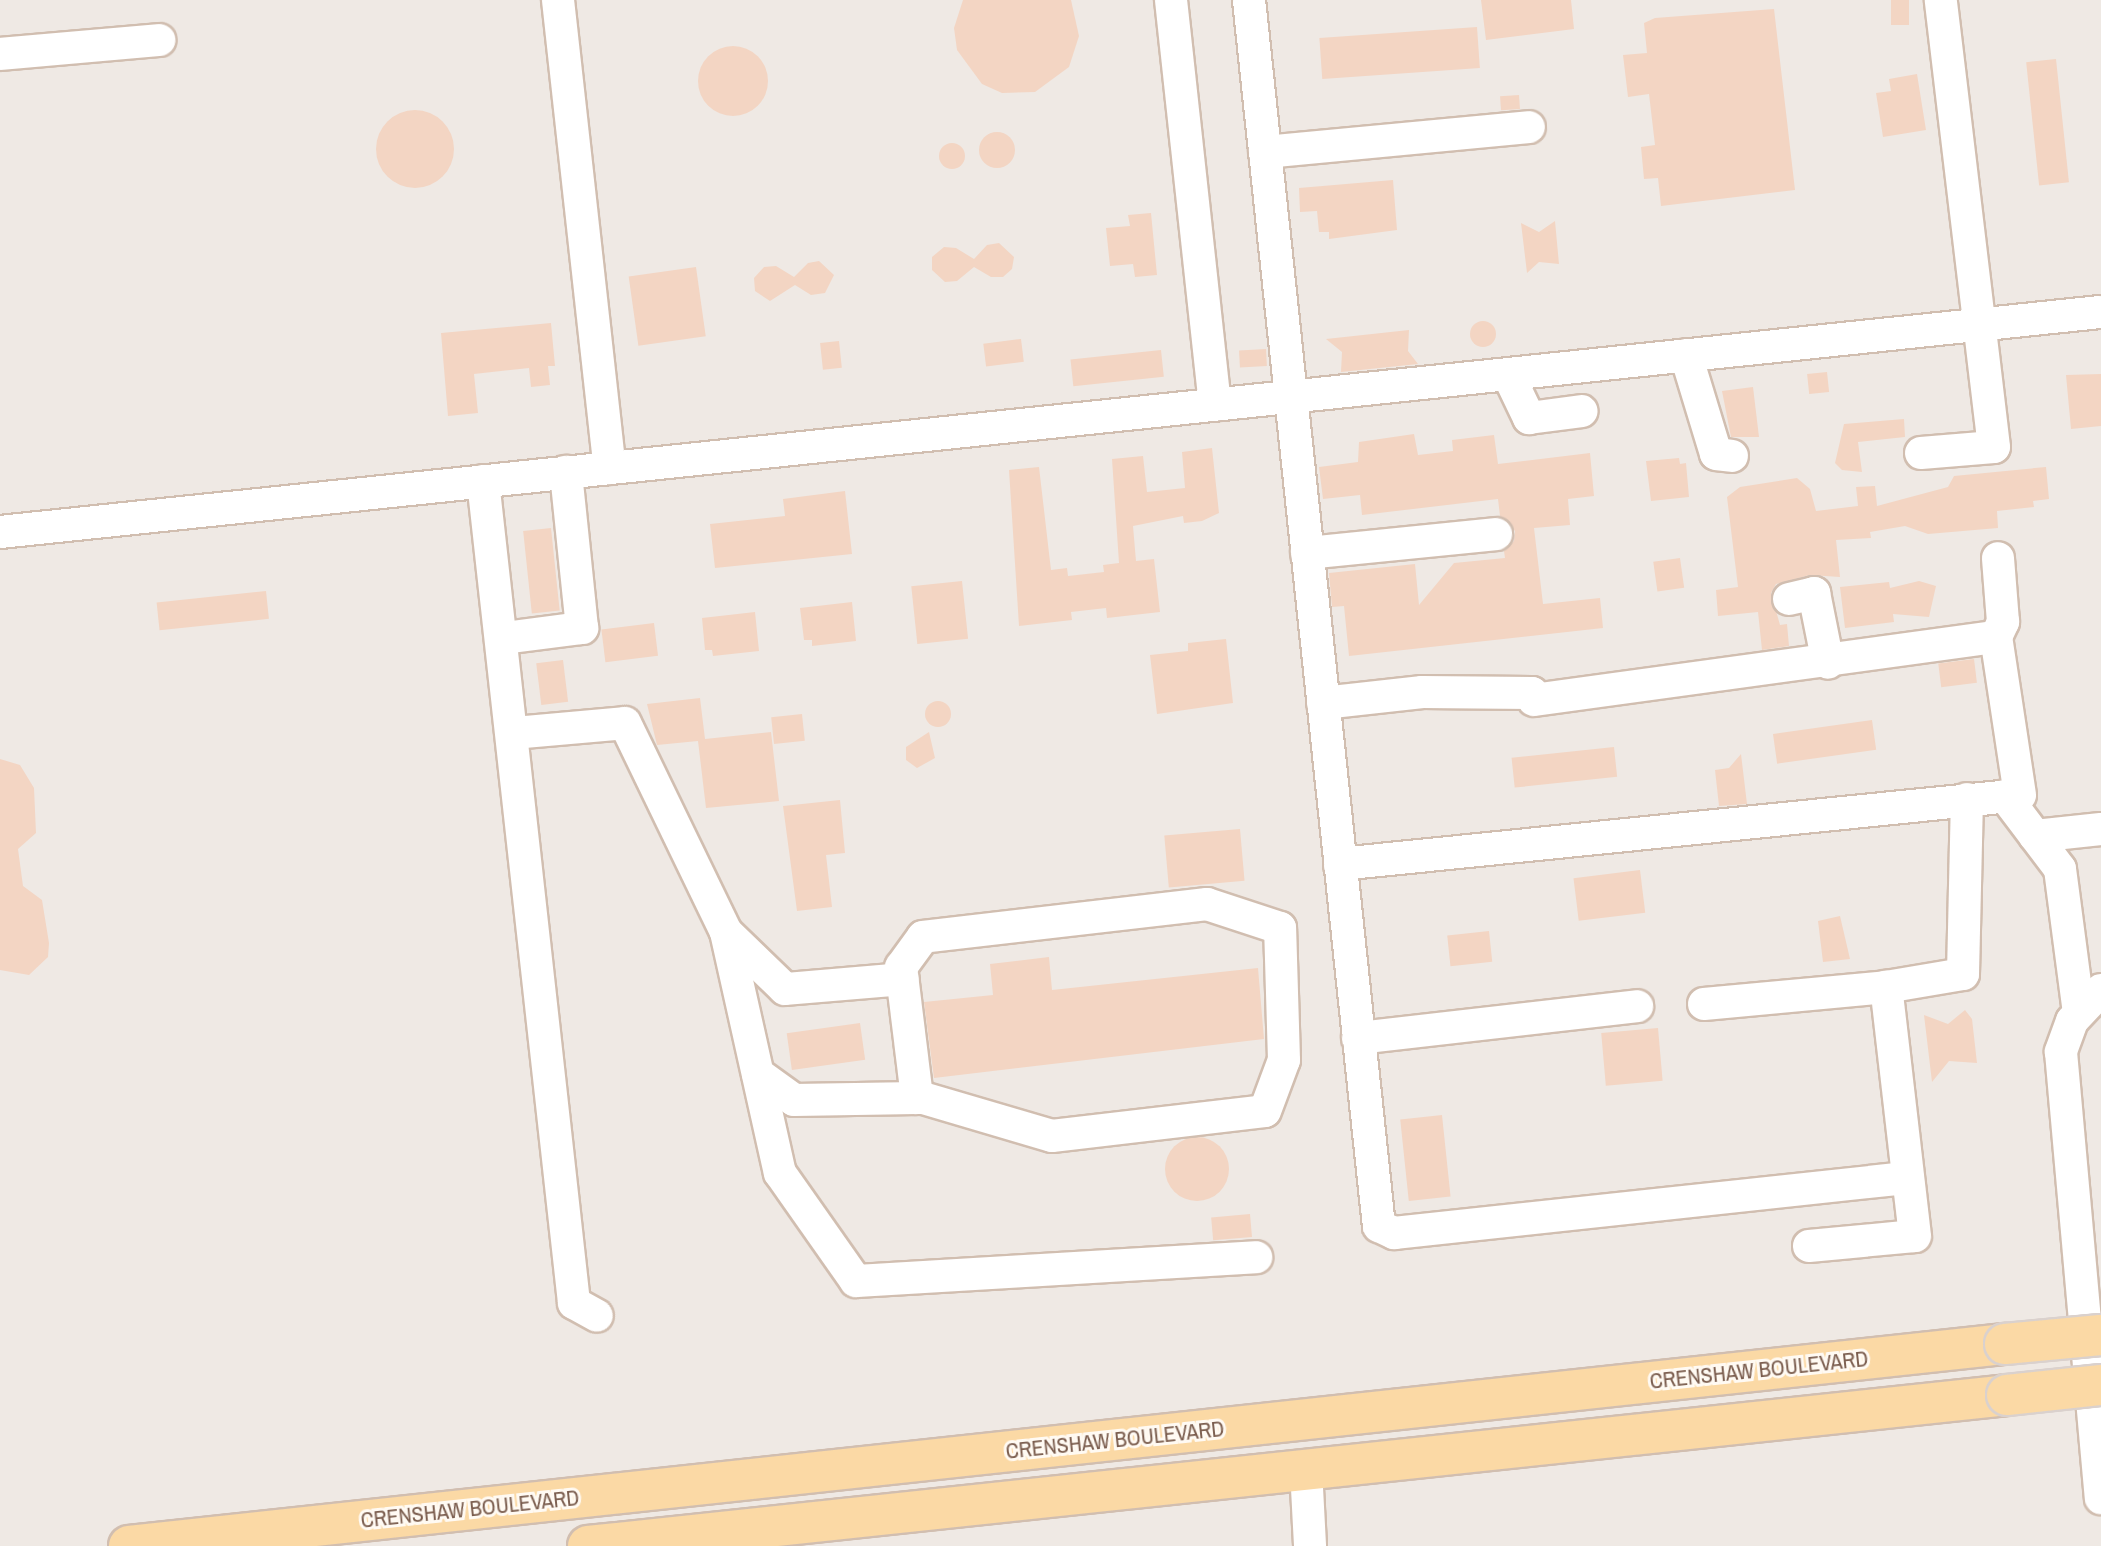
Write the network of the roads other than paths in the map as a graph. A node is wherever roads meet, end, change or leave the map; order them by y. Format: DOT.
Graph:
graph roads {
  1 [pos="558,0"];
  2 [pos="1171,0"];
  3 [pos="1249,0"];
  4 [pos="1941,0"];
  5 [pos="159,40"];
  6 [pos="0,54"];
  7 [pos="1529,127"];
  8 [pos="1265,152"];
  9 [pos="2101,312"];
  10 [pos="1979,325"];
  11 [pos="1686,355"];
  12 [pos="1508,374"];
  13 [pos="1291,396"];
  14 [pos="1215,405"];
  15 [pos="1582,411"];
  16 [pos="1921,453"];
  17 [pos="1732,456"];
  18 [pos="610,468"];
  19 [pos="566,472"];
  20 [pos="483,481"];
  21 [pos="0,532"];
  22 [pos="1496,534"];
  23 [pos="1307,553"];
  24 [pos="1998,558"];
  25 [pos="1789,599"];
  26 [pos="1996,637"];
  27 [pos="504,638"];
  28 [pos="1828,663"];
  29 [pos="1323,703"];
  30 [pos="514,733"];
  31 [pos="2005,796"];
  32 [pos="1967,799"];
  33 [pos="2101,829"];
  34 [pos="2035,836"];
  35 [pos="1340,864"];
  36 [pos="726,932"];
  37 [pos="903,979"];
  38 [pos="1886,987"];
  39 [pos="2101,990"];
  40 [pos="1704,1004"];
  41 [pos="1637,1006"];
  42 [pos="2079,1013"];
  43 [pos="1358,1038"];
  44 [pos="758,1074"];
  45 [pos="917,1098"];
  46 [pos="1906,1178"];
  47 [pos="1809,1246"];
  48 [pos="1256,1257"];
  49 [pos="597,1316"];
  50 [pos="2101,1335"];
  51 [pos="2101,1385"];
  52 [pos="1306,1469"];
  53 [pos="2101,1498"];
  54 [pos="689,1541"];
  55 [pos="129,1546"];
  56 [pos="588,1546"];
  57 [pos="1310,1546"];
  1 -- 18 [label="lane"];
  2 -- 14 [label="lane"];
  3 -- 8 [label="lane"];
  4 -- 10 [label="lane"];
  5 -- 6 [label="lane"];
  7 -- 8 [label="lane"];
  8 -- 13 [label="lane"];
  9 -- 10 [label="lane"];
  10 -- 11 [label="lane"];
  10 -- 16 [label="lane"];
  11 -- 12 [label="lane"];
  11 -- 17 [label="lane"];
  12 -- 13 [label="lane"];
  12 -- 15 [label="lane"];
  13 -- 14 [label="lane"];
  13 -- 23 [label="lane"];
  14 -- 18 [label="lane"];
  18 -- 19 [label="lane"];
  19 -- 20 [label="lane"];
  19 -- 27 [label="lane"];
  20 -- 21 [label="lane"];
  20 -- 27 [label="lane"];
  22 -- 23 [label="lane"];
  23 -- 29 [label="lane"];
  24 -- 26 [label="lane"];
  25 -- 28 [label="lane"];
  26 -- 28 [label="lane"];
  26 -- 31 [label="lane"];
  27 -- 30 [label="lane"];
  28 -- 29 [label="lane"];
  29 -- 35 [label="lane"];
  30 -- 36 [label="lane"];
  30 -- 49 [label="lane"];
  31 -- 32 [label="lane"];
  31 -- 34 [label="lane"];
  32 -- 35 [label="lane"];
  32 -- 38 [label="lane"];
  33 -- 34 [label="lane"];
  34 -- 42 [label="lane"];
  35 -- 43 [label="lane"];
  36 -- 37 [label="lane"];
  36 -- 44 [label="lane"];
  37 -- 45 [label="lane"];
  37 -- 45 [label="lane"];
  38 -- 40 [label="lane"];
  38 -- 46 [label="lane"];
  39 -- 42 [label="lane"];
  41 -- 43 [label="lane"];
  42 -- 53 [label="lane"];
  43 -- 46 [label="lane"];
  44 -- 45 [label="lane"];
  44 -- 48 [label="lane"];
  46 -- 47 [label="lane"];
  50 -- 55 [label="main road, CRENSHAW BOULEVARD, bridge"];
  51 -- 52 [label="main road, bridge"];
  52 -- 54 [label="main road"];
  52 -- 57 [label="lane"];
  54 -- 56 [label="main road"];
}
